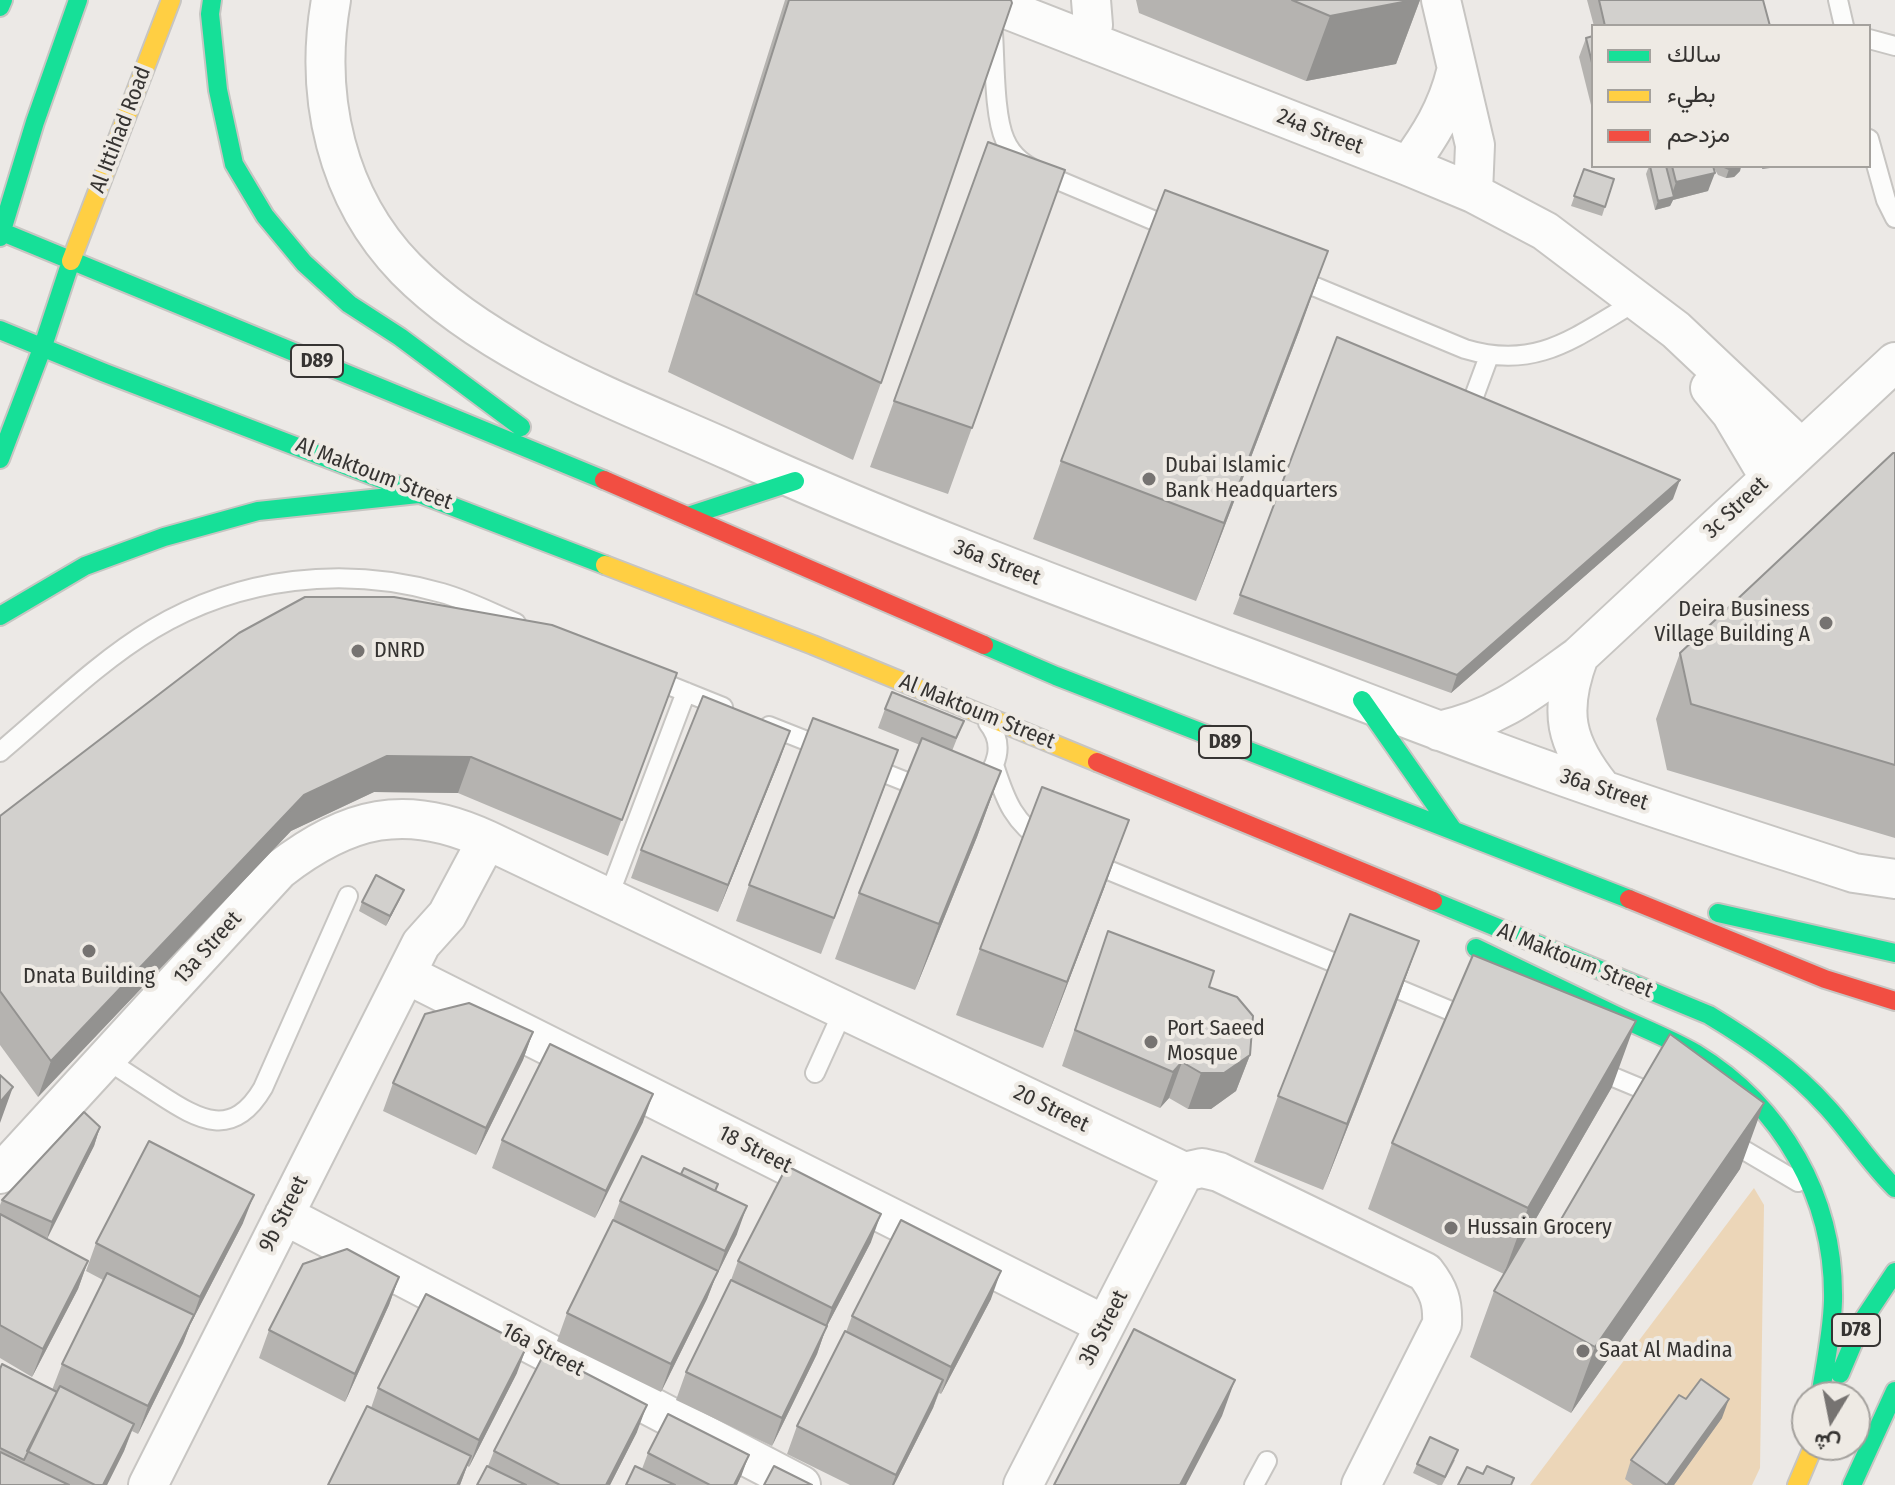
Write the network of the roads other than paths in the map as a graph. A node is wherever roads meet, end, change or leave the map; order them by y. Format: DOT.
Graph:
graph roads {
  1 [pos="3,0"];
  2 [pos="78,0"];
  3 [pos="171,0"];
  4 [pos="212,0"];
  5 [pos="331,0"];
  6 [pos="1091,0"];
  7 [pos="1441,0"];
  8 [pos="1838,0"];
  9 [pos="987,1"];
  10 [pos="0,7"];
  11 [pos="1056,13"];
  12 [pos="1844,24"];
  13 [pos="1871,40"];
  14 [pos="1090,42"];
  15 [pos="1895,46"];
  16 [pos="1456,72"];
  17 [pos="1871,144"];
  18 [pos="1408,166"];
  19 [pos="1473,193"];
  20 [pos="1891,198"];
  21 [pos="1895,218"];
  22 [pos="0,233"];
  23 [pos="1186,234"];
  24 [pos="71,261"];
  25 [pos="1274,270"];
  26 [pos="1637,301"];
  27 [pos="0,330"];
  28 [pos="43,346"];
  29 [pos="1489,356"];
  30 [pos="1895,362"];
  31 [pos="1472,402"];
  32 [pos="1801,448"];
  33 [pos="0,459"];
  34 [pos="563,462"];
  35 [pos="1769,477"];
  36 [pos="795,481"];
  37 [pos="425,494"];
  38 [pos="688,516"];
  39 [pos="0,616"];
  40 [pos="530,629"];
  41 [pos="1579,656"];
  42 [pos="629,669"];
  43 [pos="686,692"];
  44 [pos="1362,700"];
  45 [pos="981,715"];
  46 [pos="1439,731"];
  47 [pos="0,752"];
  48 [pos="995,768"];
  49 [pos="1602,789"];
  50 [pos="969,792"];
  51 [pos="946,795"];
  52 [pos="1453,830"];
  53 [pos="476,834"];
  54 [pos="1895,879"];
  55 [pos="1596,885"];
  56 [pos="1406,891"];
  57 [pos="348,896"];
  58 [pos="608,898"];
  59 [pos="1442,924"];
  60 [pos="1462,939"];
  61 [pos="1895,953"];
  62 [pos="414,959"];
  63 [pos="1895,1001"];
  64 [pos="844,1009"];
  65 [pos="1483,1024"];
  66 [pos="107,1060"];
  67 [pos="1584,1065"];
  68 [pos="815,1073"];
  69 [pos="1676,1104"];
  70 [pos="1717,1131"];
  71 [pos="1184,1172"];
  72 [pos="0,1174"];
  73 [pos="1895,1188"];
  74 [pos="1816,1198"];
  75 [pos="284,1215"];
  76 [pos="1895,1272"];
  77 [pos="1105,1325"];
  78 [pos="1822,1381"];
  79 [pos="1838,1381"];
  80 [pos="1895,1391"];
  81 [pos="1267,1461"];
  82 [pos="1807,1461"];
  83 [pos="154,1483"];
  84 [pos="801,1485"];
  85 [pos="1023,1485"];
  86 [pos="1254,1485"];
  87 [pos="1361,1485"];
  88 [pos="1797,1485"];
  89 [pos="1852,1485"];
  1 -- 10 [label="main road"];
  2 -- 22 [label="main road"];
  3 -- 24 [label="main road, Al Ittihad Road"];
  4 -- 34 [label="main road"];
  5 -- 36 [label="street, 36a Street"];
  6 -- 14 [label="street"];
  7 -- 16 [label="street"];
  8 -- 12 [label="lane"];
  9 -- 11 [label="street, 24a Street"];
  9 -- 23 [label="lane"];
  11 -- 14 [label="street, 24a Street"];
  13 -- 15 [label="lane"];
  14 -- 18 [label="street, 24a Street"];
  16 -- 18 [label="street"];
  16 -- 19 [label="street"];
  17 -- 20 [label="lane"];
  18 -- 19 [label="street, 24a Street"];
  19 -- 26 [label="street, 24a Street"];
  20 -- 21 [label="lane"];
  22 -- 24 [label="main road, D89"];
  24 -- 28 [label="main road, Al Ittihad Road"];
  24 -- 34 [label="main road, D89"];
  25 -- 29 [label="lane"];
  26 -- 29 [label="lane"];
  26 -- 32 [label="street, 24a Street"];
  26 -- 35 [label="street, 24a Street"];
  27 -- 28 [label="main road, Al Maktoum Street"];
  28 -- 33 [label="main road"];
  28 -- 37 [label="main road, Al Maktoum Street"];
  29 -- 31 [label="lane"];
  30 -- 32 [label="street, 3c Street"];
  32 -- 35 [label="street, 3c Street"];
  34 -- 38 [label="main road, D89"];
  35 -- 41 [label="street, 3c Street"];
  36 -- 38 [label="main road"];
  36 -- 44 [label="street, 36a Street"];
  37 -- 39 [label="main road"];
  37 -- 45 [label="main road, Al Maktoum Street"];
  38 -- 52 [label="main road, D89"];
  40 -- 47 [label="lane"];
  41 -- 46 [label="street, 3c Street"];
  41 -- 49 [label="street"];
  42 -- 43 [label="lane"];
  43 -- 51 [label="lane"];
  43 -- 58 [label="lane"];
  44 -- 46 [label="street, 36a Street"];
  44 -- 52 [label="main road"];
  45 -- 48 [label="lane"];
  45 -- 56 [label="main road, Al Maktoum Street"];
  46 -- 49 [label="street, 36a Street"];
  48 -- 50 [label="lane"];
  48 -- 65 [label="lane"];
  49 -- 54 [label="street, 36a Street"];
  52 -- 55 [label="main road, D89"];
  53 -- 58 [label="street, 20 Street"];
  53 -- 62 [label="street, 9b Street"];
  53 -- 66 [label="street, 13a Street"];
  55 -- 61 [label="main road"];
  55 -- 63 [label="main road, D89"];
  56 -- 59 [label="main road"];
  56 -- 73 [label="main road, Al Maktoum Street"];
  57 -- 66 [label="lane"];
  58 -- 64 [label="street, 20 Street"];
  60 -- 74 [label="main road"];
  62 -- 75 [label="street, 9b Street"];
  62 -- 77 [label="street, 18 Street"];
  64 -- 68 [label="lane"];
  64 -- 71 [label="street, 20 Street"];
  66 -- 72 [label="street, 13a Street"];
  67 -- 69 [label="lane"];
  70 -- 74 [label="lane"];
  71 -- 77 [label="street, 3b Street"];
  71 -- 87 [label="street, 20 Street"];
  74 -- 78 [label="main road"];
  75 -- 83 [label="street, 9b Street"];
  75 -- 84 [label="street, 16a Street"];
  76 -- 79 [label="main road, D78"];
  77 -- 85 [label="street, 3b Street"];
  80 -- 89 [label="main road"];
  81 -- 86 [label="lane"];
  82 -- 88 [label="main road"];
}
